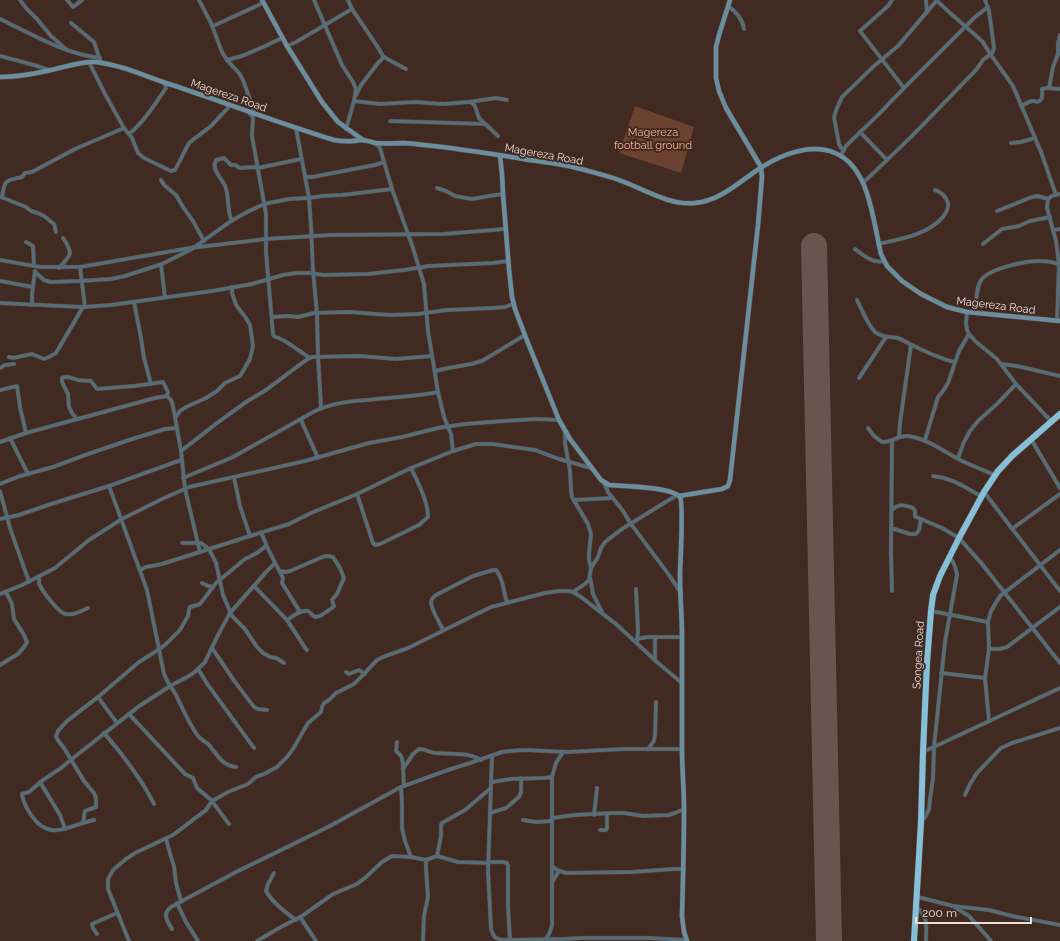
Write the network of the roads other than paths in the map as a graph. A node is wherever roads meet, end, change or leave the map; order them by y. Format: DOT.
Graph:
graph roads {
  1 [pos="20,0"];
  2 [pos="67,0"];
  3 [pos="82,0"];
  4 [pos="199,0"];
  5 [pos="314,0"];
  6 [pos="348,0"];
  7 [pos="730,0"];
  8 [pos="892,0"];
  9 [pos="926,0"];
  10 [pos="937,0"];
  11 [pos="985,0"];
  12 [pos="263,1"];
  13 [pos="728,6"];
  14 [pos="988,7"];
  15 [pos="352,9"];
  16 [pos="927,12"];
  17 [pos="0,19"];
  18 [pos="71,23"];
  19 [pos="324,25"];
  20 [pos="213,26"];
  21 [pos="966,26"];
  22 [pos="744,29"];
  23 [pos="1060,35"];
  24 [pos="282,38"];
  25 [pos="287,46"];
  26 [pos="67,50"];
  27 [pos="991,55"];
  28 [pos="0,56"];
  29 [pos="384,57"];
  30 [pos="882,59"];
  31 [pos="100,60"];
  32 [pos="227,60"];
  33 [pos="88,62"];
  34 [pos="406,70"];
  35 [pos="50,71"];
  36 [pos="0,77"];
  37 [pos="164,82"];
  38 [pos="904,88"];
  39 [pos="1049,88"];
  40 [pos="1060,89"];
  41 [pos="355,99"];
  42 [pos="507,100"];
  43 [pos="472,102"];
  44 [pos="227,104"];
  45 [pos="1021,106"];
  46 [pos="249,112"];
  47 [pos="390,121"];
  48 [pos="485,124"];
  49 [pos="124,128"];
  50 [pos="296,128"];
  51 [pos="346,129"];
  52 [pos="860,132"];
  53 [pos="129,134"];
  54 [pos="498,136"];
  55 [pos="1035,138"];
  56 [pos="363,140"];
  57 [pos="375,143"];
  58 [pos="1011,143"];
  59 [pos="844,150"];
  60 [pos="841,155"];
  61 [pos="500,156"];
  62 [pos="301,159"];
  63 [pos="887,160"];
  64 [pos="384,162"];
  65 [pos="761,167"];
  66 [pos="258,168"];
  67 [pos="305,177"];
  68 [pos="161,180"];
  69 [pos="863,183"];
  70 [pos="437,188"];
  71 [pos="392,189"];
  72 [pos="935,190"];
  73 [pos="503,194"];
  74 [pos="1058,195"];
  75 [pos="1,197"];
  76 [pos="309,198"];
  77 [pos="1048,199"];
  78 [pos="264,204"];
  79 [pos="997,211"];
  80 [pos="1050,216"];
  81 [pos="232,221"];
  82 [pos="505,229"];
  83 [pos="1060,229"];
  84 [pos="1053,230"];
  85 [pos="56,232"];
  86 [pos="408,234"];
  87 [pos="312,236"];
  88 [pos="63,238"];
  89 [pos="266,239"];
  90 [pos="204,241"];
  91 [pos="26,242"];
  92 [pos="878,244"];
  93 [pos="983,244"];
  94 [pos="195,247"];
  95 [pos="855,248"];
  96 [pos="0,260"];
  97 [pos="508,260"];
  98 [pos="884,261"];
  99 [pos="1059,264"];
  100 [pos="161,265"];
  101 [pos="35,266"];
  102 [pos="80,267"];
  103 [pos="59,268"];
  104 [pos="419,268"];
  105 [pos="1059,268"];
  106 [pos="35,272"];
  107 [pos="313,274"];
  108 [pos="268,279"];
  109 [pos="0,281"];
  110 [pos="82,281"];
  111 [pos="33,287"];
  112 [pos="232,287"];
  113 [pos="165,297"];
  114 [pos="857,300"];
  115 [pos="134,302"];
  116 [pos="0,303"];
  117 [pos="513,304"];
  118 [pos="32,305"];
  119 [pos="84,307"];
  120 [pos="967,312"];
  121 [pos="426,313"];
  122 [pos="975,313"];
  123 [pos="317,314"];
  124 [pos="272,317"];
  125 [pos="1058,321"];
  126 [pos="969,334"];
  127 [pos="525,335"];
  128 [pos="886,337"];
  129 [pos="911,345"];
  130 [pos="318,356"];
  131 [pos="432,356"];
  132 [pos="9,357"];
  133 [pos="310,358"];
  134 [pos="955,362"];
  135 [pos="14,364"];
  136 [pos="1001,364"];
  137 [pos="0,368"];
  138 [pos="435,371"];
  139 [pos="1060,376"];
  140 [pos="859,378"];
  141 [pos="151,384"];
  142 [pos="1016,384"];
  143 [pos="0,390"];
  144 [pos="438,392"];
  145 [pos="167,396"];
  146 [pos="321,408"];
  147 [pos="1060,414"];
  148 [pos="175,418"];
  149 [pos="77,420"];
  150 [pos="301,420"];
  151 [pos="559,420"];
  152 [pos="1051,421"];
  153 [pos="448,427"];
  154 [pos="176,428"];
  155 [pos="868,428"];
  156 [pos="565,431"];
  157 [pos="26,433"];
  158 [pos="900,436"];
  159 [pos="10,438"];
  160 [pos="1031,439"];
  161 [pos="925,440"];
  162 [pos="892,441"];
  163 [pos="0,442"];
  164 [pos="884,443"];
  165 [pos="891,450"];
  166 [pos="181,451"];
  167 [pos="453,451"];
  168 [pos="318,458"];
  169 [pos="958,458"];
  170 [pos="181,460"];
  171 [pos="569,461"];
  172 [pos="411,468"];
  173 [pos="593,468"];
  174 [pos="28,474"];
  175 [pos="995,475"];
  176 [pos="933,476"];
  177 [pos="234,477"];
  178 [pos="183,478"];
  179 [pos="604,483"];
  180 [pos="0,484"];
  181 [pos="109,486"];
  182 [pos="1060,488"];
  183 [pos="185,489"];
  184 [pos="0,491"];
  185 [pos="357,494"];
  186 [pos="982,494"];
  187 [pos="1060,494"];
  188 [pos="678,495"];
  189 [pos="613,498"];
  190 [pos="574,500"];
  191 [pos="892,510"];
  192 [pos="8,518"];
  193 [pos="0,519"];
  194 [pos="122,519"];
  195 [pos="922,519"];
  196 [pos="631,524"];
  197 [pos="891,528"];
  198 [pos="1012,529"];
  199 [pos="261,532"];
  200 [pos="250,536"];
  201 [pos="959,538"];
  202 [pos="182,543"];
  203 [pos="198,543"];
  204 [pos="266,546"];
  205 [pos="209,550"];
  206 [pos="1060,550"];
  207 [pos="200,552"];
  208 [pos="950,556"];
  209 [pos="275,563"];
  210 [pos="1040,565"];
  211 [pos="591,568"];
  212 [pos="140,570"];
  213 [pos="279,571"];
  214 [pos="39,577"];
  215 [pos="590,578"];
  216 [pos="220,580"];
  217 [pos="29,582"];
  218 [pos="202,584"];
  219 [pos="213,586"];
  220 [pos="254,586"];
  221 [pos="636,589"];
  222 [pos="892,591"];
  223 [pos="1060,591"];
  224 [pos="6,592"];
  225 [pos="573,592"];
  226 [pos="1004,592"];
  227 [pos="0,594"];
  228 [pos="681,594"];
  229 [pos="507,602"];
  230 [pos="1060,607"];
  231 [pos="88,608"];
  232 [pos="931,611"];
  233 [pos="300,612"];
  234 [pos="230,613"];
  235 [pos="603,614"];
  236 [pos="950,615"];
  237 [pos="287,620"];
  238 [pos="988,622"];
  239 [pos="1032,627"];
  240 [pos="443,630"];
  241 [pos="655,637"];
  242 [pos="682,637"];
  243 [pos="636,641"];
  244 [pos="212,648"];
  245 [pos="160,649"];
  246 [pos="989,649"];
  247 [pos="307,650"];
  248 [pos="655,660"];
  249 [pos="284,663"];
  250 [pos="1060,663"];
  251 [pos="0,665"];
  252 [pos="198,670"];
  253 [pos="346,672"];
  254 [pos="942,673"];
  255 [pos="365,674"];
  256 [pos="985,678"];
  257 [pos="682,683"];
  258 [pos="170,686"];
  259 [pos="1060,688"];
  260 [pos="98,697"];
  261 [pos="656,702"];
  262 [pos="266,710"];
  263 [pos="129,714"];
  264 [pos="988,721"];
  265 [pos="117,723"];
  266 [pos="1060,728"];
  267 [pos="104,733"];
  268 [pos="397,742"];
  269 [pos="934,747"];
  270 [pos="254,748"];
  271 [pos="648,749"];
  272 [pos="682,749"];
  273 [pos="563,752"];
  274 [pos="923,752"];
  275 [pos="492,756"];
  276 [pos="71,760"];
  277 [pos="482,760"];
  278 [pos="236,767"];
  279 [pos="403,770"];
  280 [pos="552,777"];
  281 [pos="521,778"];
  282 [pos="40,782"];
  283 [pos="492,782"];
  284 [pos="402,787"];
  285 [pos="491,788"];
  286 [pos="597,788"];
  287 [pos="965,795"];
  288 [pos="212,802"];
  289 [pos="154,804"];
  290 [pos="684,809"];
  291 [pos="490,813"];
  292 [pos="608,814"];
  293 [pos="594,815"];
  294 [pos="552,819"];
  295 [pos="94,820"];
  296 [pos="523,820"];
  297 [pos="83,822"];
  298 [pos="921,822"];
  299 [pos="229,824"];
  300 [pos="65,829"];
  301 [pos="600,830"];
  302 [pos="166,839"];
  303 [pos="438,856"];
  304 [pos="411,857"];
  305 [pos="426,860"];
  306 [pos="489,863"];
  307 [pos="552,866"];
  308 [pos="683,869"];
  309 [pos="559,871"];
  310 [pos="274,873"];
  311 [pos="552,882"];
  312 [pos="918,897"];
  313 [pos="181,901"];
  314 [pos="177,903"];
  315 [pos="953,906"];
  316 [pos="917,907"];
  317 [pos="117,913"];
  318 [pos="300,917"];
  319 [pos="296,920"];
  320 [pos="1060,925"];
  321 [pos="172,929"];
  322 [pos="97,934"];
  323 [pos="495,940"];
  324 [pos="510,940"];
  325 [pos="545,940"];
  326 [pos="559,940"];
  327 [pos="687,940"];
  328 [pos="128,941"];
  329 [pos="198,941"];
  330 [pos="257,941"];
  331 [pos="316,941"];
  332 [pos="423,941"];
  333 [pos="914,941"];
  334 [pos="926,941"];
  335 [pos="991,941"];
  1 -- 26 [label="street"];
  2 -- 3 [label="street"];
  4 -- 20 [label="street"];
  5 -- 19 [label="street"];
  6 -- 15 [label="street"];
  7 -- 13 [label="street"];
  8 -- 30 [label="street"];
  9 -- 16 [label="street"];
  10 -- 16 [label="street"];
  10 -- 21 [label="street"];
  11 -- 14 [label="street"];
  12 -- 20 [label="street"];
  12 -- 24 [label="street"];
  13 -- 22 [label="street"];
  13 -- 65 [label="street"];
  14 -- 21 [label="street"];
  14 -- 27 [label="street"];
  15 -- 19 [label="street"];
  15 -- 29 [label="street"];
  16 -- 30 [label="street"];
  17 -- 26 [label="street"];
  18 -- 31 [label="street"];
  19 -- 25 [label="street"];
  19 -- 41 [label="street"];
  20 -- 32 [label="street"];
  21 -- 27 [label="street"];
  21 -- 38 [label="street"];
  23 -- 39 [label="street"];
  24 -- 25 [label="street"];
  24 -- 32 [label="street"];
  25 -- 51 [label="street"];
  26 -- 31 [label="street"];
  27 -- 45 [label="street"];
  27 -- 63 [label="street"];
  28 -- 35 [label="street"];
  29 -- 34 [label="street"];
  29 -- 41 [label="street"];
  30 -- 38 [label="street"];
  30 -- 59 [label="street"];
  31 -- 33 [label="street, Magereza Road"];
  31 -- 37 [label="street, Magereza Road"];
  32 -- 46 [label="street"];
  33 -- 35 [label="street, Magereza Road"];
  33 -- 49 [label="street"];
  35 -- 36 [label="street, Magereza Road"];
  37 -- 44 [label="street, Magereza Road"];
  37 -- 53 [label="street"];
  38 -- 52 [label="street"];
  39 -- 40 [label="street"];
  39 -- 45 [label="street"];
  41 -- 43 [label="street"];
  41 -- 51 [label="street"];
  42 -- 43 [label="street"];
  43 -- 48 [label="street"];
  44 -- 46 [label="street, Magereza Road"];
  44 -- 53 [label="street"];
  45 -- 55 [label="street"];
  46 -- 50 [label="street, Magereza Road"];
  46 -- 66 [label="street"];
  47 -- 48 [label="street"];
  48 -- 54 [label="street"];
  49 -- 53 [label="street"];
  49 -- 75 [label="street"];
  50 -- 56 [label="street, Magereza Road"];
  50 -- 62 [label="street"];
  51 -- 56 [label="street"];
  52 -- 59 [label="street"];
  52 -- 63 [label="street"];
  55 -- 58 [label="street"];
  55 -- 74 [label="street"];
  56 -- 57 [label="street, Magereza Road"];
  57 -- 61 [label="street, Magereza Road"];
  57 -- 64 [label="street"];
  59 -- 60 [label="street"];
  60 -- 65 [label="street, Magereza Road"];
  60 -- 69 [label="street, Magereza Road"];
  61 -- 65 [label="street, Magereza Road"];
  61 -- 73 [label="street"];
  62 -- 66 [label="street"];
  62 -- 67 [label="street"];
  63 -- 69 [label="street"];
  64 -- 67 [label="street"];
  64 -- 71 [label="street"];
  65 -- 188 [label="street"];
  66 -- 78 [label="street"];
  66 -- 81 [label="street"];
  67 -- 76 [label="street"];
  68 -- 90 [label="street"];
  69 -- 92 [label="street, Magereza Road"];
  70 -- 73 [label="street"];
  71 -- 76 [label="street"];
  71 -- 86 [label="street"];
  72 -- 92 [label="street"];
  73 -- 82 [label="street"];
  74 -- 77 [label="street"];
  75 -- 85 [label="street"];
  76 -- 78 [label="street"];
  76 -- 87 [label="street"];
  77 -- 79 [label="street"];
  77 -- 80 [label="street"];
  78 -- 81 [label="street"];
  78 -- 89 [label="street"];
  80 -- 84 [label="street"];
  80 -- 93 [label="street"];
  81 -- 90 [label="street"];
  82 -- 86 [label="street"];
  82 -- 97 [label="street"];
  83 -- 84 [label="street"];
  84 -- 99 [label="street"];
  86 -- 87 [label="street"];
  86 -- 104 [label="street"];
  87 -- 89 [label="street"];
  87 -- 107 [label="street"];
  88 -- 103 [label="street"];
  89 -- 94 [label="street"];
  89 -- 108 [label="street"];
  90 -- 94 [label="street"];
  91 -- 101 [label="street"];
  92 -- 98 [label="street, Magereza Road"];
  94 -- 100 [label="street"];
  94 -- 102 [label="street"];
  95 -- 98 [label="street"];
  96 -- 101 [label="street"];
  97 -- 104 [label="street"];
  97 -- 117 [label="street"];
  98 -- 120 [label="street, Magereza Road"];
  99 -- 105 [label="street"];
  99 -- 122 [label="street"];
  100 -- 110 [label="street"];
  100 -- 113 [label="street"];
  101 -- 103 [label="street"];
  101 -- 106 [label="street"];
  102 -- 103 [label="street"];
  102 -- 110 [label="street"];
  104 -- 107 [label="street"];
  104 -- 121 [label="street"];
  105 -- 125 [label="street"];
  106 -- 110 [label="street"];
  106 -- 111 [label="street"];
  107 -- 108 [label="street"];
  107 -- 123 [label="street"];
  108 -- 112 [label="street"];
  108 -- 124 [label="street"];
  109 -- 111 [label="street"];
  110 -- 119 [label="street"];
  111 -- 118 [label="street"];
  112 -- 113 [label="street"];
  112 -- 148 [label="street"];
  113 -- 115 [label="street"];
  114 -- 128 [label="street"];
  115 -- 119 [label="street"];
  115 -- 141 [label="street"];
  116 -- 118 [label="street"];
  117 -- 121 [label="street"];
  117 -- 127 [label="street"];
  118 -- 119 [label="street"];
  119 -- 132 [label="street"];
  120 -- 122 [label="street, Magereza Road"];
  120 -- 126 [label="street"];
  121 -- 123 [label="street"];
  121 -- 131 [label="street"];
  122 -- 125 [label="street, Magereza Road"];
  123 -- 124 [label="street"];
  123 -- 130 [label="street"];
  124 -- 133 [label="street"];
  126 -- 134 [label="street"];
  126 -- 136 [label="street"];
  127 -- 138 [label="street"];
  127 -- 151 [label="street"];
  128 -- 129 [label="street"];
  128 -- 140 [label="street"];
  129 -- 134 [label="street"];
  129 -- 158 [label="street"];
  130 -- 131 [label="street"];
  130 -- 133 [label="street"];
  130 -- 146 [label="street"];
  131 -- 138 [label="street"];
  133 -- 166 [label="street"];
  134 -- 161 [label="street"];
  135 -- 137 [label="street"];
  136 -- 139 [label="street"];
  136 -- 142 [label="street"];
  138 -- 144 [label="street"];
  141 -- 145 [label="street"];
  141 -- 149 [label="street"];
  142 -- 152 [label="street"];
  142 -- 169 [label="street"];
  143 -- 157 [label="street"];
  144 -- 146 [label="street"];
  144 -- 153 [label="street"];
  145 -- 148 [label="street"];
  145 -- 149 [label="street"];
  146 -- 150 [label="street"];
  147 -- 152 [label="highway, Songea Road"];
  148 -- 154 [label="street"];
  149 -- 157 [label="street"];
  150 -- 168 [label="street"];
  150 -- 178 [label="street"];
  151 -- 153 [label="street"];
  151 -- 156 [label="street"];
  152 -- 160 [label="highway, Songea Road"];
  153 -- 167 [label="street"];
  153 -- 168 [label="street"];
  154 -- 166 [label="street"];
  154 -- 174 [label="street"];
  155 -- 164 [label="street"];
  156 -- 171 [label="street"];
  156 -- 173 [label="street"];
  157 -- 159 [label="street"];
  158 -- 161 [label="street"];
  158 -- 162 [label="street"];
  159 -- 163 [label="street"];
  159 -- 174 [label="street"];
  160 -- 175 [label="highway, Songea Road"];
  160 -- 182 [label="street"];
  161 -- 169 [label="street"];
  162 -- 164 [label="street"];
  162 -- 165 [label="street"];
  164 -- 165 [label="street"];
  165 -- 191 [label="street"];
  166 -- 170 [label="street"];
  167 -- 171 [label="street"];
  167 -- 172 [label="street"];
  168 -- 177 [label="street"];
  169 -- 175 [label="street"];
  170 -- 178 [label="street"];
  170 -- 181 [label="street"];
  171 -- 173 [label="street"];
  171 -- 190 [label="street"];
  172 -- 185 [label="street"];
  172 -- 185 [label="street"];
  173 -- 179 [label="street"];
  174 -- 180 [label="street"];
  175 -- 186 [label="highway, Songea Road"];
  176 -- 186 [label="street"];
  177 -- 183 [label="street"];
  177 -- 200 [label="street"];
  178 -- 183 [label="street"];
  179 -- 188 [label="street"];
  179 -- 189 [label="street"];
  181 -- 192 [label="street"];
  181 -- 194 [label="street"];
  183 -- 194 [label="street"];
  183 -- 203 [label="street"];
  184 -- 192 [label="street"];
  185 -- 199 [label="street"];
  186 -- 198 [label="street"];
  186 -- 201 [label="highway, Songea Road"];
  187 -- 198 [label="street"];
  188 -- 196 [label="street"];
  188 -- 228 [label="street"];
  189 -- 190 [label="street"];
  189 -- 196 [label="street"];
  190 -- 211 [label="street"];
  191 -- 195 [label="street"];
  191 -- 197 [label="street"];
  192 -- 193 [label="street"];
  192 -- 217 [label="street"];
  194 -- 212 [label="street"];
  194 -- 214 [label="street"];
  195 -- 197 [label="street"];
  195 -- 201 [label="street"];
  196 -- 211 [label="street"];
  196 -- 228 [label="street"];
  197 -- 222 [label="street"];
  198 -- 210 [label="street"];
  199 -- 200 [label="street"];
  199 -- 204 [label="street"];
  200 -- 205 [label="street"];
  201 -- 208 [label="highway, Songea Road"];
  201 -- 226 [label="street"];
  202 -- 203 [label="street"];
  203 -- 205 [label="street"];
  203 -- 207 [label="street"];
  204 -- 209 [label="street"];
  204 -- 216 [label="street"];
  205 -- 207 [label="street"];
  205 -- 216 [label="street"];
  206 -- 210 [label="street"];
  207 -- 212 [label="street"];
  208 -- 232 [label="highway, Songea Road"];
  208 -- 236 [label="street"];
  209 -- 213 [label="street"];
  209 -- 220 [label="street"];
  210 -- 223 [label="street"];
  210 -- 226 [label="street"];
  211 -- 215 [label="street"];
  212 -- 245 [label="street"];
  213 -- 233 [label="street"];
  213 -- 233 [label="street"];
  214 -- 217 [label="street"];
  214 -- 231 [label="street"];
  215 -- 225 [label="street"];
  215 -- 235 [label="street"];
  216 -- 219 [label="street"];
  216 -- 234 [label="street"];
  217 -- 224 [label="street"];
  218 -- 219 [label="street"];
  219 -- 245 [label="street"];
  220 -- 234 [label="street"];
  220 -- 237 [label="street"];
  221 -- 243 [label="street"];
  224 -- 227 [label="street"];
  224 -- 251 [label="street"];
  225 -- 229 [label="street"];
  225 -- 235 [label="street"];
  226 -- 238 [label="street"];
  226 -- 239 [label="street"];
  228 -- 242 [label="street"];
  229 -- 240 [label="street"];
  229 -- 240 [label="street"];
  230 -- 239 [label="street"];
  232 -- 236 [label="street"];
  232 -- 274 [label="highway, Songea Road"];
  233 -- 237 [label="street"];
  234 -- 244 [label="street"];
  234 -- 249 [label="street"];
  235 -- 243 [label="street"];
  236 -- 238 [label="street"];
  236 -- 254 [label="street"];
  237 -- 247 [label="street"];
  238 -- 246 [label="street"];
  239 -- 246 [label="street"];
  239 -- 250 [label="street"];
  240 -- 255 [label="street"];
  241 -- 242 [label="street"];
  241 -- 243 [label="street"];
  241 -- 248 [label="street"];
  242 -- 257 [label="street"];
  243 -- 248 [label="street"];
  244 -- 252 [label="street"];
  244 -- 262 [label="street"];
  245 -- 258 [label="street"];
  245 -- 260 [label="street"];
  246 -- 256 [label="street"];
  248 -- 257 [label="street"];
  252 -- 258 [label="street"];
  252 -- 270 [label="street"];
  253 -- 255 [label="street"];
  254 -- 256 [label="street"];
  254 -- 269 [label="street"];
  255 -- 288 [label="street"];
  256 -- 264 [label="street"];
  257 -- 272 [label="street"];
  258 -- 263 [label="street"];
  258 -- 278 [label="street"];
  259 -- 264 [label="street"];
  260 -- 265 [label="street"];
  260 -- 276 [label="street"];
  261 -- 271 [label="street"];
  263 -- 265 [label="street"];
  263 -- 288 [label="street"];
  264 -- 269 [label="street"];
  265 -- 267 [label="street"];
  266 -- 287 [label="street"];
  267 -- 276 [label="street"];
  267 -- 289 [label="street"];
  268 -- 279 [label="street"];
  269 -- 274 [label="street"];
  269 -- 298 [label="street"];
  271 -- 272 [label="street"];
  271 -- 273 [label="street"];
  272 -- 290 [label="street"];
  273 -- 275 [label="street"];
  273 -- 280 [label="street"];
  274 -- 298 [label="highway, Songea Road"];
  275 -- 277 [label="street"];
  275 -- 283 [label="street"];
  276 -- 282 [label="street"];
  276 -- 297 [label="street"];
  277 -- 279 [label="street"];
  277 -- 284 [label="street"];
  279 -- 284 [label="street"];
  280 -- 281 [label="street"];
  280 -- 294 [label="street"];
  281 -- 283 [label="street"];
  281 -- 291 [label="street"];
  282 -- 300 [label="street"];
  282 -- 300 [label="street"];
  283 -- 285 [label="street"];
  284 -- 304 [label="street"];
  284 -- 313 [label="street"];
  285 -- 291 [label="street"];
  285 -- 303 [label="street"];
  286 -- 293 [label="street"];
  288 -- 299 [label="street"];
  288 -- 302 [label="street"];
  290 -- 292 [label="street"];
  290 -- 308 [label="street"];
  291 -- 306 [label="street"];
  292 -- 293 [label="street"];
  292 -- 301 [label="street"];
  293 -- 294 [label="street"];
  294 -- 296 [label="street"];
  294 -- 307 [label="street"];
  295 -- 297 [label="street"];
  297 -- 300 [label="street"];
  298 -- 312 [label="highway, Songea Road"];
  302 -- 313 [label="street"];
  302 -- 317 [label="street"];
  303 -- 305 [label="street"];
  303 -- 306 [label="street"];
  304 -- 305 [label="street"];
  304 -- 318 [label="street"];
  305 -- 332 [label="street"];
  306 -- 323 [label="street"];
  306 -- 324 [label="street"];
  307 -- 309 [label="street"];
  307 -- 311 [label="street"];
  308 -- 309 [label="street"];
  308 -- 327 [label="street"];
  309 -- 311 [label="street"];
  310 -- 319 [label="street"];
  311 -- 325 [label="street"];
  312 -- 315 [label="street"];
  312 -- 316 [label="highway, Songea Road"];
  313 -- 314 [label="street"];
  314 -- 321 [label="street"];
  314 -- 329 [label="street"];
  315 -- 320 [label="street"];
  315 -- 335 [label="street"];
  316 -- 333 [label="highway, Songea Road"];
  316 -- 334 [label="street"];
  317 -- 322 [label="street"];
  317 -- 328 [label="street"];
  318 -- 319 [label="street"];
  318 -- 331 [label="street"];
  319 -- 330 [label="street"];
  323 -- 324 [label="street"];
  324 -- 325 [label="street"];
  325 -- 326 [label="street"];
  326 -- 327 [label="street"];
}
